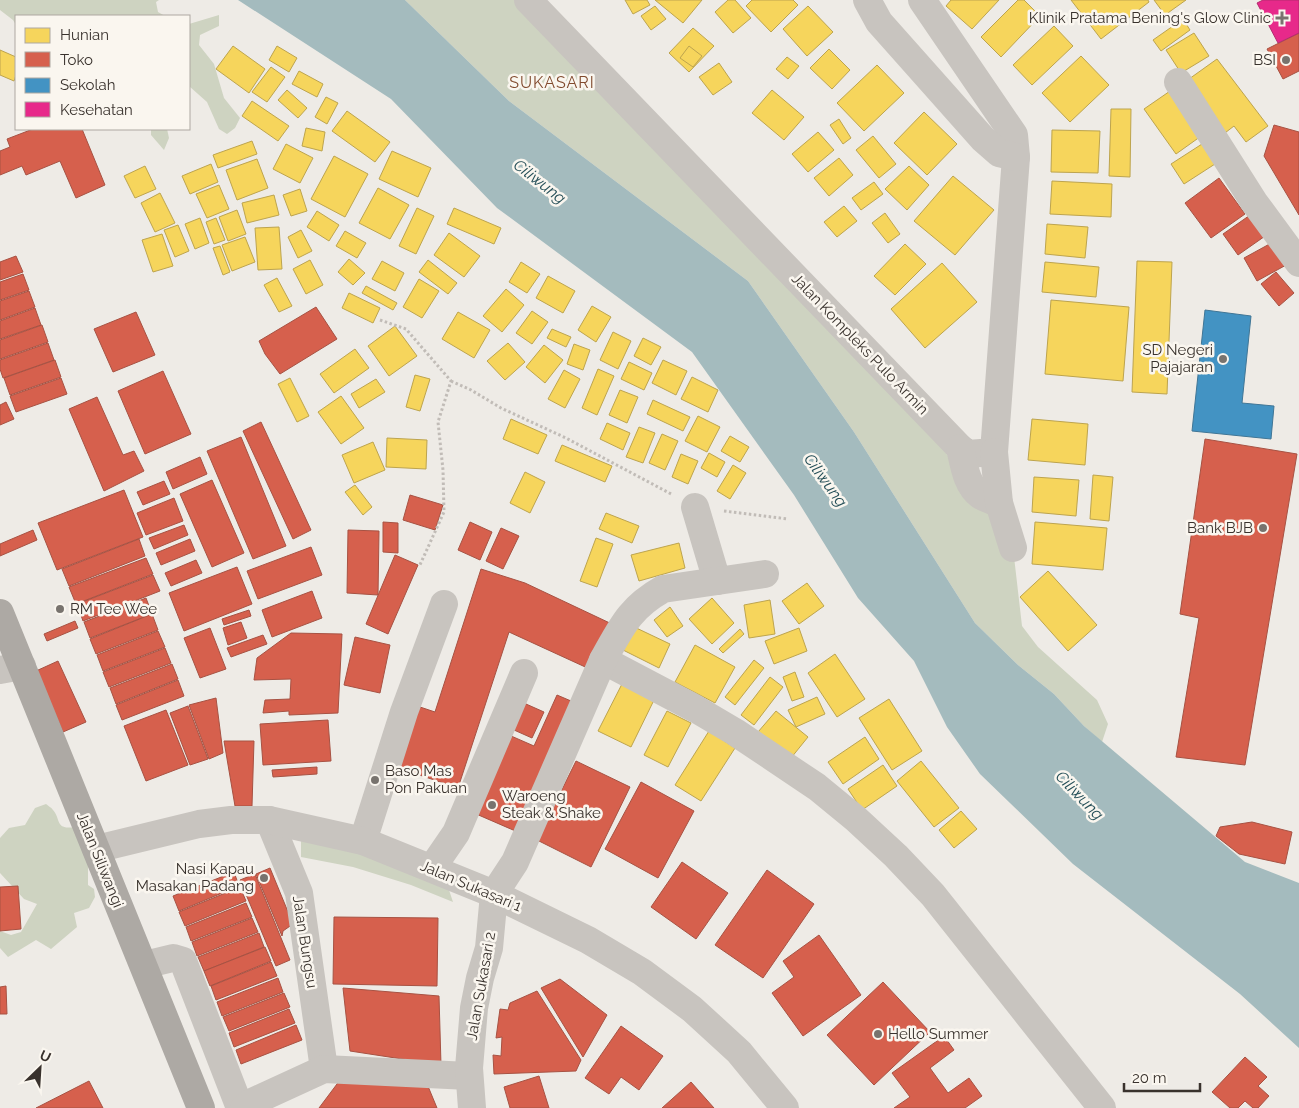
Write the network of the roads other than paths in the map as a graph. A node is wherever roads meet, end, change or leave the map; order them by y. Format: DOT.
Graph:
graph roads {
  1 [pos="867,0"];
  2 [pos="922,0"];
  3 [pos="534,2"];
  4 [pos="1178,82"];
  5 [pos="1016,156"];
  6 [pos="1299,263"];
  7 [pos="960,448"];
  8 [pos="994,452"];
  9 [pos="999,503"];
  10 [pos="695,507"];
  11 [pos="1013,548"];
  12 [pos="765,574"];
  13 [pos="717,581"];
  14 [pos="444,604"];
  15 [pos="0,613"];
  16 [pos="603,660"];
  17 [pos="11,668"];
  18 [pos="524,673"];
  19 [pos="269,820"];
  20 [pos="364,841"];
  21 [pos="96,849"];
  22 [pos="432,868"];
  23 [pos="494,894"];
  24 [pos="144,965"];
  25 [pos="324,1069"];
  26 [pos="469,1076"];
  27 [pos="201,1108"];
  28 [pos="242,1108"];
  29 [pos="472,1108"];
  30 [pos="786,1108"];
  31 [pos="1102,1108"];
  1 -- 5 [label="street"];
  2 -- 5 [label="street"];
  3 -- 7 [label="street, Jalan Kompleks Pulo Armin"];
  4 -- 6 [label="street"];
  5 -- 8 [label="street"];
  7 -- 8 [label="street"];
  7 -- 9 [label="street"];
  8 -- 9 [label="street"];
  9 -- 11 [label="street"];
  10 -- 13 [label="street"];
  12 -- 13 [label="street"];
  13 -- 16 [label="street"];
  14 -- 20 [label="street"];
  15 -- 17 [label="main road, Jalan Siliwangi"];
  16 -- 23 [label="street"];
  16 -- 31 [label="street"];
  17 -- 21 [label="main road, Jalan Siliwangi"];
  18 -- 22 [label="street"];
  19 -- 20 [label="street, Jalan Sukasari 1"];
  19 -- 21 [label="street, Jalan Sukasari 1"];
  19 -- 25 [label="street, Jalan Bungsu"];
  20 -- 22 [label="street, Jalan Sukasari 1"];
  21 -- 24 [label="main road, Jalan Siliwangi"];
  22 -- 23 [label="street, Jalan Sukasari 1"];
  23 -- 26 [label="street, Jalan Sukasari 2"];
  23 -- 30 [label="street, Jalan Sukasari 1"];
  24 -- 27 [label="main road, Jalan Siliwangi"];
  24 -- 28 [label="street"];
  25 -- 26 [label="street"];
  25 -- 28 [label="street"];
  26 -- 29 [label="street, Jalan Sukasari 2"];
}
